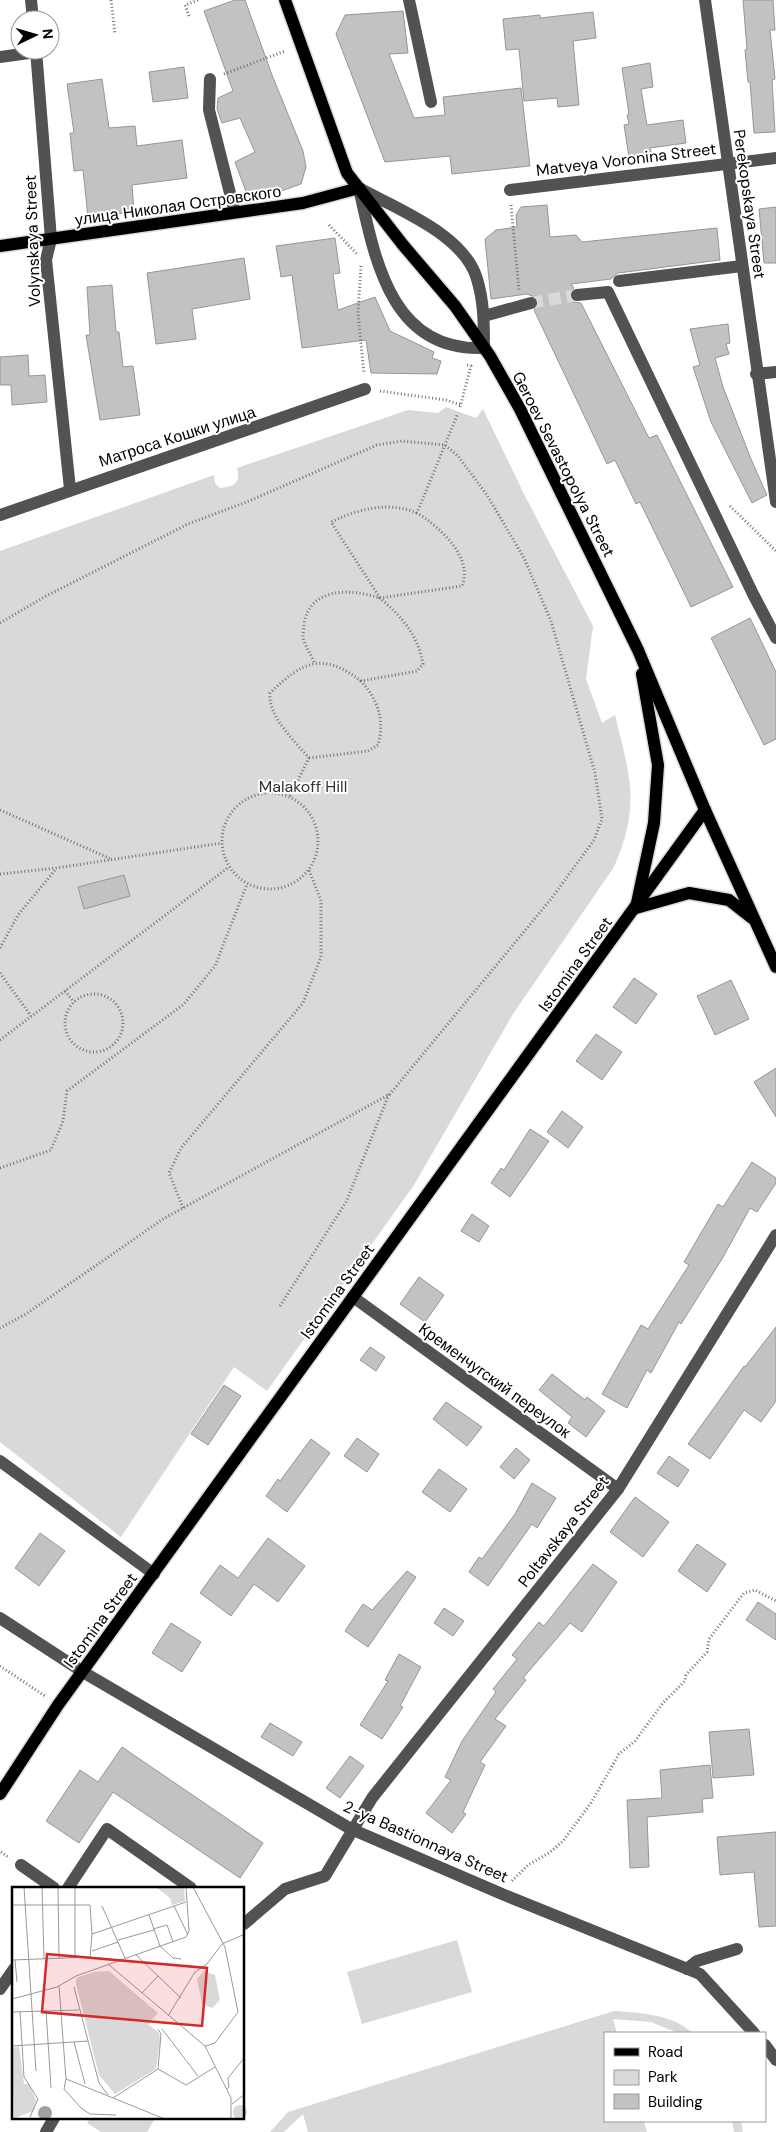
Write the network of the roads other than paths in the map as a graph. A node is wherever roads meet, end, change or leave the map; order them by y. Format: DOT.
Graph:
graph roads {
  1 [pos="284,0"];
  2 [pos="409,0"];
  3 [pos="705,0"];
  4 [pos="37,60"];
  5 [pos="210,79"];
  6 [pos="430,102"];
  7 [pos="776,158"];
  8 [pos="729,164"];
  9 [pos="359,188"];
  10 [pos="510,190"];
  11 [pos="234,209"];
  12 [pos="51,239"];
  13 [pos="0,246"];
  14 [pos="742,266"];
  15 [pos="619,281"];
  16 [pos="577,295"];
  17 [pos="525,304"];
  18 [pos="484,316"];
  19 [pos="484,348"];
  20 [pos="776,372"];
  21 [pos="756,374"];
  22 [pos="365,389"];
  23 [pos="70,489"];
  24 [pos="776,502"];
  25 [pos="0,514"];
  26 [pos="776,638"];
  27 [pos="638,650"];
  28 [pos="705,810"];
  29 [pos="636,908"];
  30 [pos="755,921"];
  31 [pos="776,967"];
  32 [pos="776,1235"];
  33 [pos="353,1297"];
  34 [pos="0,1461"];
  35 [pos="618,1489"];
  36 [pos="154,1574"];
  37 [pos="0,1618"];
  38 [pos="83,1672"];
  39 [pos="0,1794"];
  40 [pos="352,1829"];
  41 [pos="21,1866"];
  42 [pos="52,1887"];
  43 [pos="69,1887"];
  44 [pos="190,1887"];
  45 [pos="245,1923"];
  46 [pos="737,1949"];
  47 [pos="687,1969"];
  48 [pos="12,1972"];
  49 [pos="0,1989"];
  50 [pos="753,2032"];
  51 [pos="766,2047"];
  52 [pos="776,2060"];
  53 [pos="53,2120"];
  54 [pos="46,2132"];
  1 -- 9 [label="main road, Geroev Sevastopolya Street"];
  2 -- 6 [label="street"];
  3 -- 8 [label="street, Perekopskaya Street"];
  4 -- 12 [label="street, Volynskaya Street"];
  5 -- 11 [label="street"];
  7 -- 8 [label="street, Matveya Voronina Street"];
  8 -- 10 [label="street, Matveya Voronina Street"];
  8 -- 14 [label="street, Perekopskaya Street"];
  9 -- 12 [label="main road, улица Николая Островского"];
  9 -- 18 [label="street"];
  9 -- 19 [label="main road, Geroev Sevastopolya Street"];
  9 -- 19 [label="street"];
  12 -- 13 [label="main road, улица Николая Островского"];
  12 -- 23 [label="street, Volynskaya Street"];
  14 -- 15 [label="street"];
  14 -- 21 [label="street, Perekopskaya Street"];
  16 -- 26 [label="street"];
  17 -- 18 [label="street"];
  18 -- 19 [label="street"];
  19 -- 27 [label="main road, Geroev Sevastopolya Street"];
  20 -- 21 [label="street"];
  21 -- 24 [label="street, Perekopskaya Street"];
  22 -- 23 [label="street, Матроса Кошки улица"];
  23 -- 25 [label="street, Матроса Кошки улица"];
  27 -- 28 [label="main road, Geroev Sevastopolya Street"];
  27 -- 29 [label="main road"];
  28 -- 29 [label="main road, Istomina Street"];
  28 -- 30 [label="main road, Geroev Sevastopolya Street"];
  29 -- 30 [label="main road"];
  29 -- 33 [label="main road, Istomina Street"];
  30 -- 31 [label="main road, Geroev Sevastopolya Street"];
  32 -- 35 [label="street, Poltavskaya Street"];
  33 -- 35 [label="street, Кременчугский переулок"];
  33 -- 36 [label="main road, Istomina Street"];
  34 -- 36 [label="street"];
  35 -- 40 [label="street, Poltavskaya Street"];
  36 -- 38 [label="main road, Istomina Street"];
  37 -- 38 [label="street, 2-ya Bastionnaya Street"];
  38 -- 39 [label="main road, Istomina Street"];
  38 -- 40 [label="street, 2-ya Bastionnaya Street"];
  40 -- 45 [label="street, Poltavskaya Street"];
  40 -- 47 [label="street, 2-ya Bastionnaya Street"];
  41 -- 42 [label="street"];
  43 -- 44 [label="street"];
  46 -- 47 [label="street"];
  47 -- 50 [label="street, 2-ya Bastionnaya Street"];
  48 -- 49 [label="street"];
  51 -- 52 [label="street"];
  53 -- 54 [label="street"];
}
